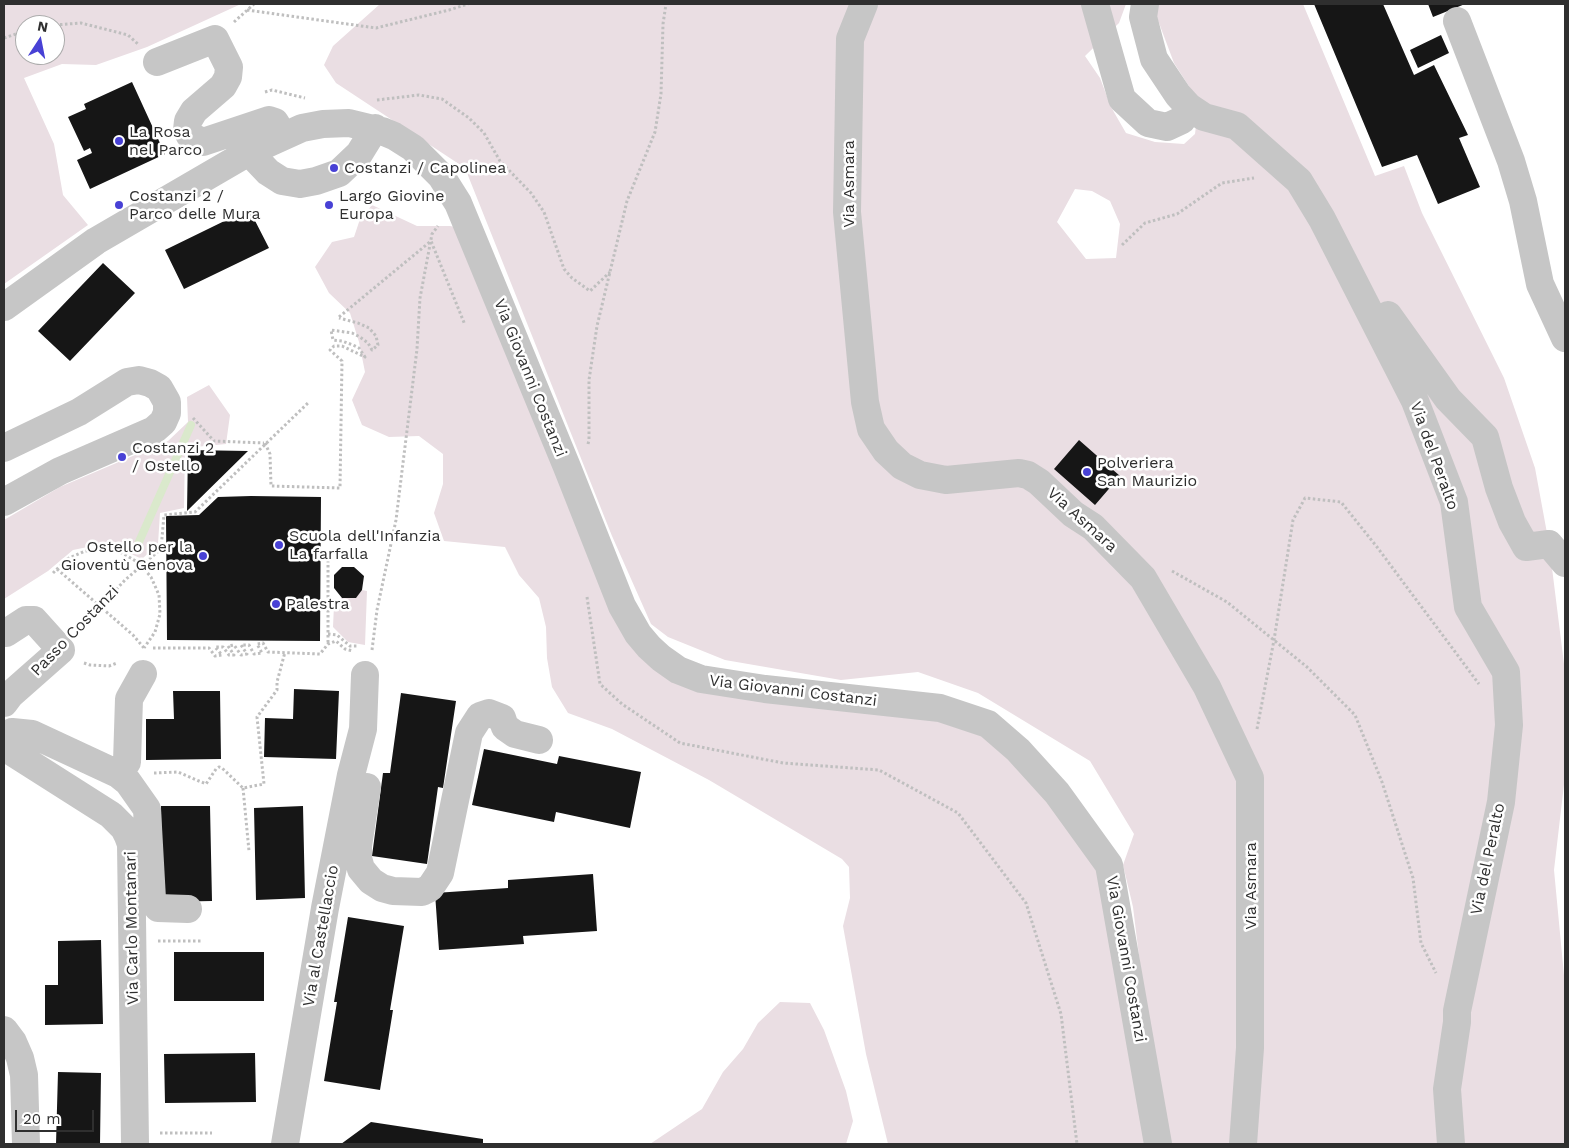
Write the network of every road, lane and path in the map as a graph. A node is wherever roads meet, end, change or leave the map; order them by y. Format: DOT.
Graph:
graph roads {
  1 [pos="254,4"];
  2 [pos="468,4"];
  3 [pos="666,4"];
  4 [pos="864,4"];
  5 [pos="1095,4"];
  6 [pos="1145,4"];
  7 [pos="1457,21"];
  8 [pos="65,24"];
  9 [pos="157,62"];
  10 [pos="1189,107"];
  11 [pos="374,128"];
  12 [pos="283,135"];
  13 [pos="248,152"];
  14 [pos="1289,172"];
  15 [pos="442,221"];
  16 [pos="431,241"];
  17 [pos="1122,245"];
  18 [pos="1359,290"];
  19 [pos="4,307"];
  20 [pos="465,324"];
  21 [pos="1565,338"];
  22 [pos="308,403"];
  23 [pos="167,413"];
  24 [pos="265,443"];
  25 [pos="4,448"];
  26 [pos="567,466"];
  27 [pos="4,502"];
  28 [pos="328,560"];
  29 [pos="1565,563"];
  30 [pos="142,565"];
  31 [pos="58,569"];
  32 [pos="1171,571"];
  33 [pos="54,573"];
  34 [pos="586,590"];
  35 [pos="100,606"];
  36 [pos="6,633"];
  37 [pos="328,634"];
  38 [pos="1274,640"];
  39 [pos="328,644"];
  40 [pos="357,644"];
  41 [pos="61,650"];
  42 [pos="285,652"];
  43 [pos="366,658"];
  44 [pos="141,659"];
  45 [pos="119,663"];
  46 [pos="1480,686"];
  47 [pos="4,703"];
  48 [pos="363,729"];
  49 [pos="4,736"];
  50 [pos="539,740"];
  51 [pos="4,747"];
  52 [pos="118,774"];
  53 [pos="1249,774"];
  54 [pos="243,788"];
  55 [pos="249,851"];
  56 [pos="188,909"];
  57 [pos="132,941"];
  58 [pos="201,941"];
  59 [pos="1439,981"];
  60 [pos="4,1030"];
  61 [pos="212,1133"];
  62 [pos="135,1139"];
  63 [pos="26,1144"];
  64 [pos="285,1144"];
  65 [pos="1077,1144"];
  66 [pos="1158,1144"];
  67 [pos="1243,1144"];
  68 [pos="1451,1144"];
  1 -- 2 [label="path"];
  3 -- 26 [label="path"];
  4 -- 53 [label="street, Via Asmara"];
  5 -- 10 [label="street"];
  6 -- 10 [label="street, Via del Peralto"];
  7 -- 21 [label="street"];
  8 -- 9 [label="path"];
  9 -- 12 [label="street"];
  10 -- 14 [label="street, Via del Peralto"];
  11 -- 12 [label="street, Via Giovanni Costanzi"];
  11 -- 13 [label="street"];
  11 -- 26 [label="street, Via Giovanni Costanzi"];
  12 -- 13 [label="street, Via Giovanni Costanzi"];
  13 -- 19 [label="street, Via Giovanni Costanzi"];
  14 -- 17 [label="path"];
  14 -- 18 [label="street, Via del Peralto"];
  15 -- 16 [label="path"];
  16 -- 20 [label="path"];
  16 -- 24 [label="path"];
  16 -- 43 [label="path"];
  18 -- 29 [label="street"];
  18 -- 68 [label="street, Via del Peralto"];
  22 -- 24 [label="path"];
  23 -- 24 [label="path"];
  23 -- 25 [label="street"];
  23 -- 27 [label="street"];
  24 -- 30 [label="path, Passo Costanzi"];
  26 -- 66 [label="street, Via Giovanni Costanzi"];
  28 -- 37 [label="path"];
  30 -- 31 [label="path"];
  30 -- 35 [label="path, Passo Costanzi"];
  30 -- 44 [label="path"];
  31 -- 33 [label="path"];
  31 -- 35 [label="path"];
  32 -- 38 [label="path"];
  34 -- 65 [label="path"];
  35 -- 41 [label="path, Passo Costanzi"];
  35 -- 44 [label="path"];
  36 -- 41 [label="street"];
  37 -- 39 [label="path"];
  37 -- 40 [label="path"];
  38 -- 46 [label="path"];
  38 -- 53 [label="path"];
  38 -- 59 [label="path"];
  39 -- 42 [label="path"];
  39 -- 43 [label="path"];
  41 -- 45 [label="path"];
  41 -- 47 [label="street, Passo Costanzi"];
  42 -- 44 [label="path"];
  42 -- 54 [label="path"];
  43 -- 48 [label="street, Via al Castellaccio"];
  44 -- 52 [label="street"];
  48 -- 50 [label="street, Via al Castellaccio"];
  48 -- 64 [label="street, Via al Castellaccio"];
  49 -- 52 [label="street"];
  51 -- 57 [label="street, Via Carlo Montanari"];
  52 -- 54 [label="path"];
  52 -- 56 [label="street"];
  53 -- 67 [label="street, Via Asmara"];
  54 -- 55 [label="path"];
  57 -- 58 [label="path"];
  57 -- 62 [label="street, Via Carlo Montanari"];
  60 -- 63 [label="street"];
  61 -- 62 [label="path"];
}
